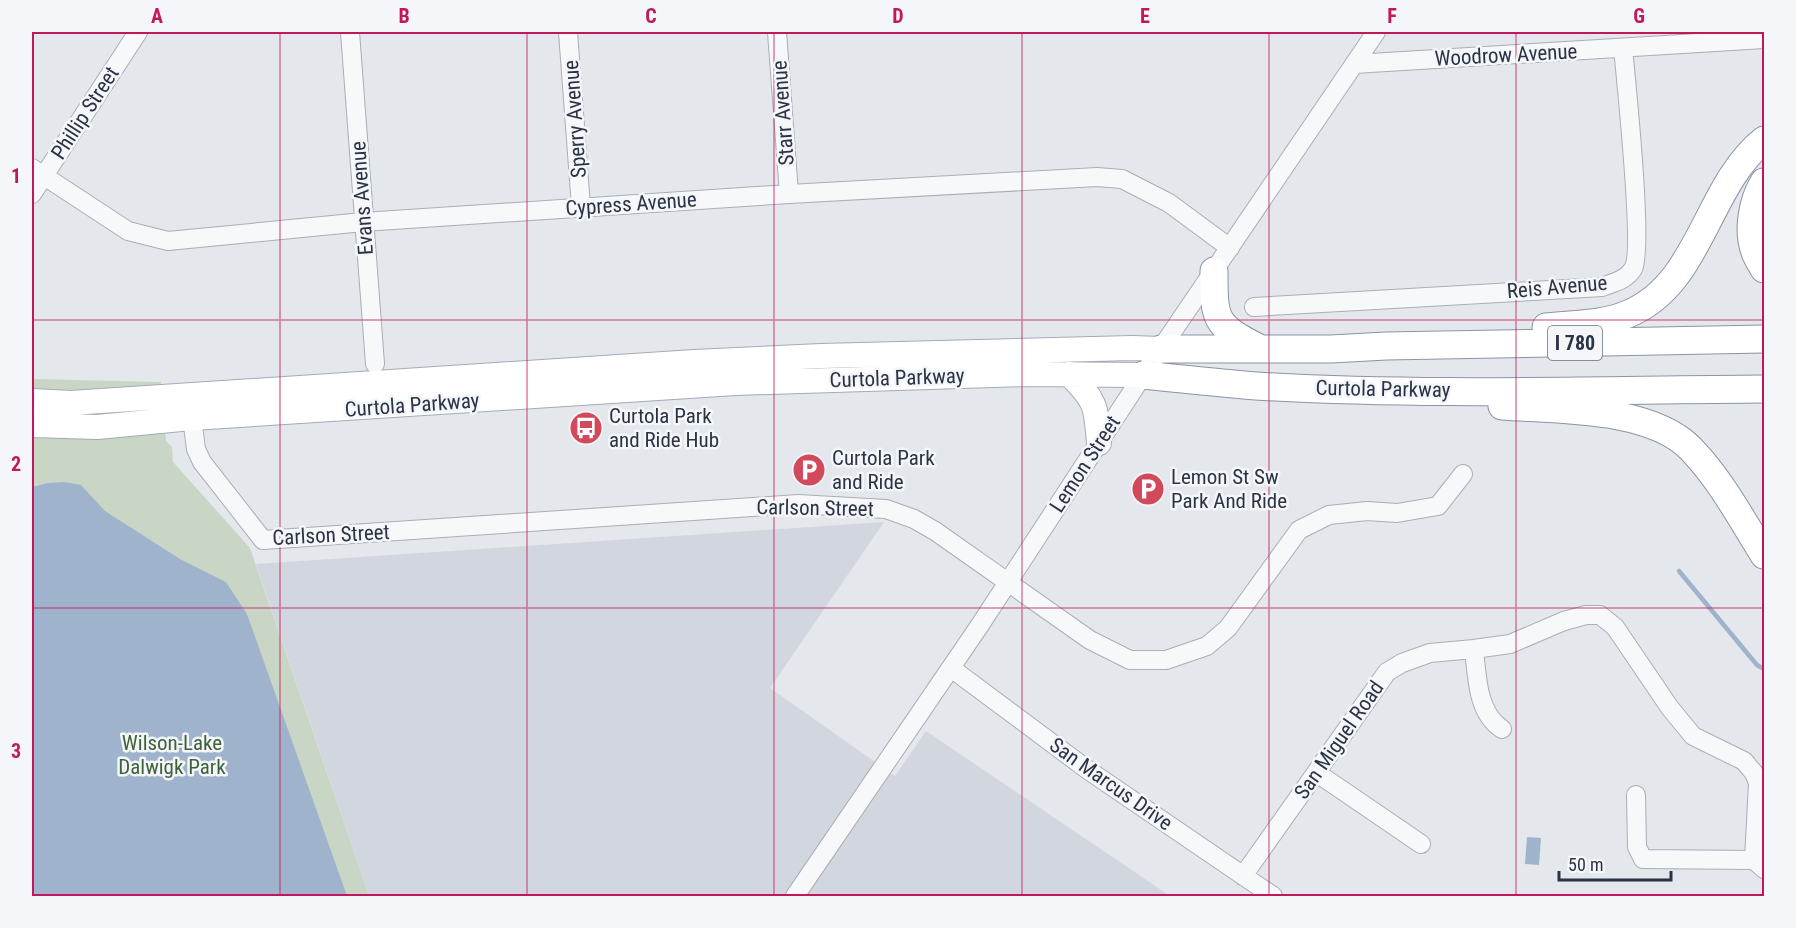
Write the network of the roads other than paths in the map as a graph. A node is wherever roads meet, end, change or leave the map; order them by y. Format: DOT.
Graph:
graph roads {
  1 [pos="138,32"];
  2 [pos="350,32"];
  3 [pos="568,32"];
  4 [pos="777,32"];
  5 [pos="1376,32"];
  6 [pos="1764,39"];
  7 [pos="1623,48"];
  8 [pos="1354,64"];
  9 [pos="1764,140"];
  10 [pos="38,172"];
  11 [pos="1764,182"];
  12 [pos="32,194"];
  13 [pos="789,194"];
  14 [pos="581,207"];
  15 [pos="363,222"];
  16 [pos="1230,248"];
  17 [pos="1764,269"];
  18 [pos="1214,271"];
  19 [pos="1254,307"];
  20 [pos="1764,339"];
  21 [pos="1453,345"];
  22 [pos="1161,349"];
  23 [pos="1262,350"];
  24 [pos="375,364"];
  25 [pos="1069,374"];
  26 [pos="1143,375"];
  27 [pos="1764,389"];
  28 [pos="1422,391"];
  29 [pos="236,392"];
  30 [pos="32,401"];
  31 [pos="192,418"];
  32 [pos="32,425"];
  33 [pos="1098,442"];
  34 [pos="1463,474"];
  35 [pos="1764,555"];
  36 [pos="1007,583"];
  37 [pos="1474,650"];
  38 [pos="951,668"];
  39 [pos="1502,729"];
  40 [pos="1317,773"];
  41 [pos="1636,795"];
  42 [pos="1421,844"];
  43 [pos="1759,864"];
  44 [pos="1244,876"];
  45 [pos="795,897"];
  46 [pos="1273,897"];
  1 -- 10 [label="street, Phillip Street"];
  2 -- 15 [label="street, Evans Avenue"];
  3 -- 14 [label="street, Sperry Avenue"];
  4 -- 13 [label="street, Starr Avenue"];
  5 -- 8 [label="street, Lemon Street"];
  6 -- 7 [label="street, Woodrow Avenue"];
  7 -- 8 [label="street, Woodrow Avenue"];
  7 -- 19 [label="street, Reis Avenue"];
  8 -- 16 [label="street, Lemon Street"];
  9 -- 21 [label="highway"];
  10 -- 12 [label="street, Phillip Street"];
  10 -- 15 [label="street, Cypress Avenue"];
  11 -- 17 [label="highway"];
  13 -- 14 [label="street, Cypress Avenue"];
  13 -- 16 [label="street, Cypress Avenue"];
  14 -- 15 [label="street, Cypress Avenue"];
  15 -- 24 [label="street, Evans Avenue"];
  16 -- 18 [label="street, Lemon Street"];
  18 -- 22 [label="street, Lemon Street"];
  18 -- 23 [label="highway"];
  20 -- 21 [label="highway, Curtola Parkway / I 780"];
  21 -- 23 [label="highway, Curtola Parkway / I 780"];
  22 -- 23 [label="highway, Curtola Parkway / I 780"];
  22 -- 26 [label="street, Lemon Street"];
  22 -- 29 [label="main road, Curtola Parkway"];
  25 -- 26 [label="main road, Curtola Parkway"];
  25 -- 31 [label="main road, Curtola Parkway"];
  25 -- 33 [label="main road"];
  26 -- 28 [label="highway, Curtola Parkway / I 780"];
  26 -- 33 [label="street, Lemon Street"];
  27 -- 28 [label="highway, Curtola Parkway / I 780"];
  28 -- 35 [label="highway"];
  29 -- 30 [label="main road, Curtola Parkway"];
  29 -- 31 [label="main road"];
  31 -- 32 [label="main road, Curtola Parkway"];
  31 -- 36 [label="street, Carlson Street"];
  33 -- 36 [label="street, Lemon Street"];
  34 -- 36 [label="street, Carlson Street"];
  36 -- 38 [label="street, Lemon Street"];
  37 -- 39 [label="street"];
  37 -- 40 [label="street, San Miguel Road"];
  37 -- 43 [label="street, San Miguel Road"];
  38 -- 44 [label="street, San Marcus Drive"];
  38 -- 45 [label="street, Lemon Street"];
  40 -- 42 [label="street"];
  40 -- 44 [label="street, San Miguel Road"];
  41 -- 43 [label="street"];
  44 -- 46 [label="street, San Marcus Drive"];
}
